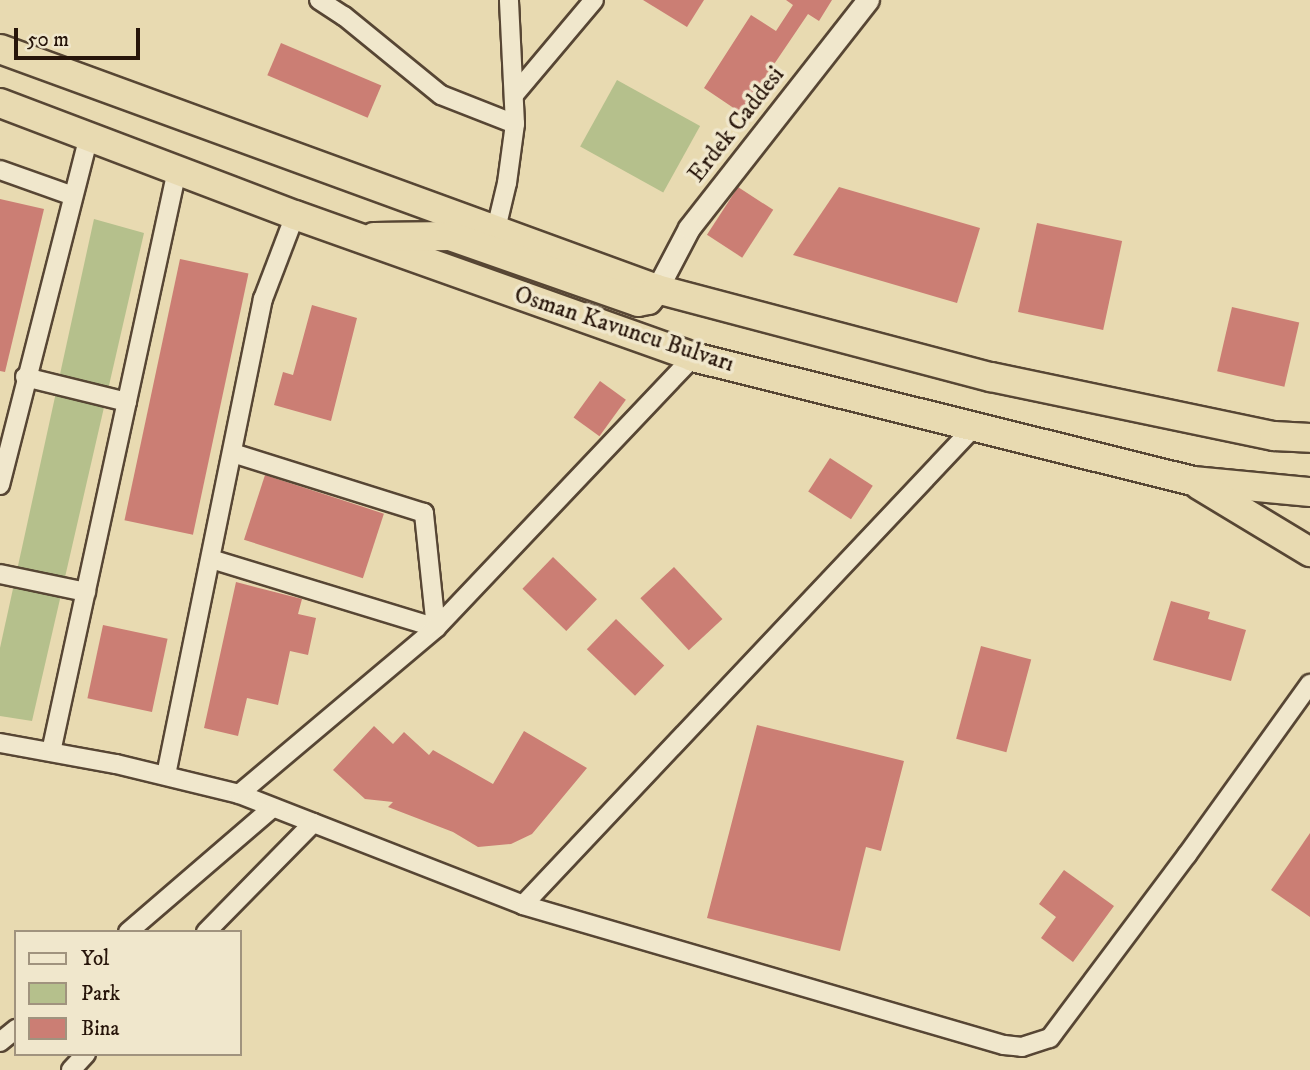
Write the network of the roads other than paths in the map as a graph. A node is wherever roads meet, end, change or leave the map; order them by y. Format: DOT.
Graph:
graph roads {
  1 [pos="319,0"];
  2 [pos="509,0"];
  3 [pos="594,0"];
  4 [pos="869,0"];
  5 [pos="0,49"];
  6 [pos="513,94"];
  7 [pos="0,103"];
  8 [pos="515,124"];
  9 [pos="89,136"];
  10 [pos="0,170"];
  11 [pos="177,170"];
  12 [pos="73,195"];
  13 [pos="295,215"];
  14 [pos="496,229"];
  15 [pos="357,238"];
  16 [pos="657,289"];
  17 [pos="693,358"];
  18 [pos="25,377"];
  19 [pos="127,401"];
  20 [pos="6,424"];
  21 [pos="974,427"];
  22 [pos="1310,438"];
  23 [pos="232,453"];
  24 [pos="1193,481"];
  25 [pos="0,485"];
  26 [pos="1310,492"];
  27 [pos="1310,552"];
  28 [pos="211,559"];
  29 [pos="0,575"];
  30 [pos="86,592"];
  31 [pos="436,628"];
  32 [pos="1310,684"];
  33 [pos="0,743"];
  34 [pos="51,752"];
  35 [pos="166,775"];
  36 [pos="239,794"];
  37 [pos="272,807"];
  38 [pos="313,823"];
  39 [pos="523,905"];
  40 [pos="130,930"];
  41 [pos="208,930"];
  42 [pos="14,1031"];
  43 [pos="0,1042"];
  44 [pos="84,1056"];
  45 [pos="71,1070"];
  1 -- 8 [label="street"];
  2 -- 6 [label="street"];
  3 -- 6 [label="street"];
  4 -- 16 [label="street, Erdek Caddesi"];
  5 -- 14 [label="highway, Osman Kavuncu Bulvarı"];
  6 -- 8 [label="street"];
  7 -- 9 [label="highway, Osman Kavuncu Bulvarı"];
  8 -- 14 [label="street"];
  9 -- 11 [label="highway, Osman Kavuncu Bulvarı"];
  9 -- 12 [label="street"];
  10 -- 12 [label="street"];
  11 -- 13 [label="highway, Osman Kavuncu Bulvarı"];
  11 -- 19 [label="street"];
  12 -- 18 [label="street"];
  13 -- 15 [label="highway, Osman Kavuncu Bulvarı"];
  13 -- 23 [label="street"];
  14 -- 16 [label="highway, Osman Kavuncu Bulvarı"];
  15 -- 16 [label="highway"];
  15 -- 17 [label="highway, Osman Kavuncu Bulvarı"];
  16 -- 22 [label="highway, Osman Kavuncu Bulvarı"];
  17 -- 21 [label="highway, Osman Kavuncu Bulvarı"];
  17 -- 31 [label="street"];
  18 -- 19 [label="street"];
  18 -- 20 [label="street"];
  19 -- 30 [label="street"];
  20 -- 25 [label="street"];
  21 -- 24 [label="highway, Osman Kavuncu Bulvarı"];
  21 -- 39 [label="street"];
  23 -- 28 [label="street"];
  23 -- 31 [label="street"];
  24 -- 26 [label="highway, Osman Kavuncu Bulvarı"];
  24 -- 27 [label="highway"];
  28 -- 31 [label="street"];
  28 -- 35 [label="street"];
  29 -- 30 [label="street"];
  30 -- 34 [label="street"];
  31 -- 36 [label="street"];
  32 -- 39 [label="street"];
  33 -- 34 [label="street"];
  34 -- 35 [label="street"];
  35 -- 36 [label="street"];
  36 -- 37 [label="street"];
  37 -- 38 [label="street"];
  37 -- 40 [label="street"];
  38 -- 39 [label="street"];
  38 -- 41 [label="street"];
  42 -- 43 [label="street"];
  44 -- 45 [label="street"];
}
